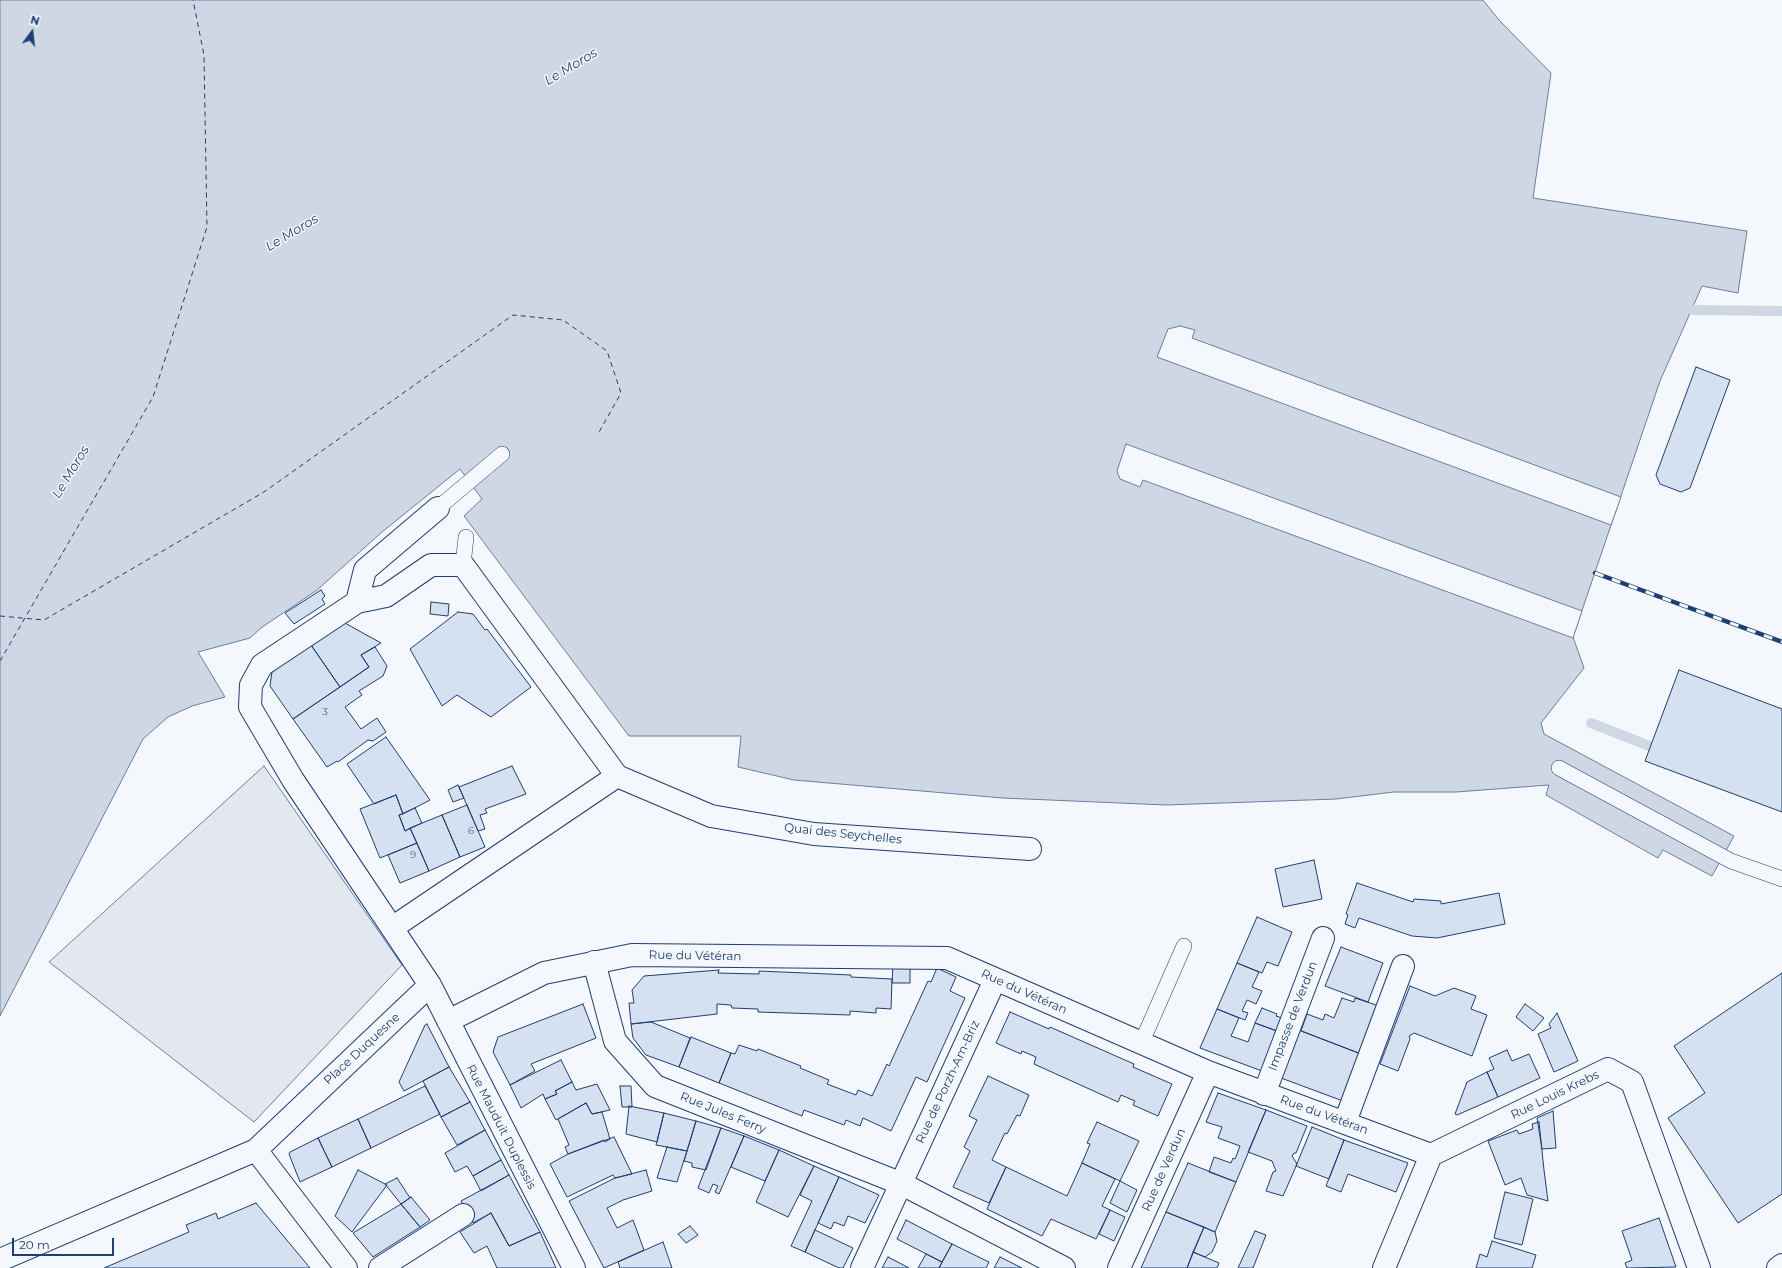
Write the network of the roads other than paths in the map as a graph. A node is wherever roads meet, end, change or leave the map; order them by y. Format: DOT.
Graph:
graph roads {
  1 [pos="502,454"];
  2 [pos="438,508"];
  3 [pos="466,537"];
  4 [pos="463,564"];
  5 [pos="357,602"];
  6 [pos="1559,768"];
  7 [pos="617,776"];
  8 [pos="1030,849"];
  9 [pos="1782,879"];
  10 [pos="392,928"];
  11 [pos="1323,938"];
  12 [pos="1184,946"];
  13 [pos="594,962"];
  14 [pos="1403,966"];
  15 [pos="995,980"];
  16 [pos="430,985"];
  17 [pos="448,1021"];
  18 [pos="1141,1044"];
  19 [pos="1208,1072"];
  20 [pos="1264,1094"];
  21 [pos="1345,1122"];
  22 [pos="256,1150"];
  23 [pos="1431,1155"];
  24 [pos="902,1184"];
  25 [pos="462,1215"];
  26 [pos="0,1260"];
  27 [pos="1782,1266"];
  28 [pos="346,1268"];
  29 [pos="380,1268"];
  30 [pos="574,1268"];
  31 [pos="862,1268"];
  32 [pos="1064,1268"];
  33 [pos="1119,1268"];
  34 [pos="1384,1268"];
  35 [pos="1699,1268"];
  36 [pos="1778,1268"];
  1 -- 2 [label="lane"];
  2 -- 5 [label="street"];
  3 -- 4 [label="lane"];
  4 -- 5 [label="street"];
  4 -- 7 [label="street"];
  5 -- 10 [label="street"];
  6 -- 9 [label="lane"];
  7 -- 8 [label="street, Quai des Seychelles"];
  7 -- 10 [label="street"];
  10 -- 16 [label="street"];
  11 -- 20 [label="street, Impasse de Verdun"];
  12 -- 18 [label="lane"];
  13 -- 15 [label="street, Rue du Vétéran"];
  13 -- 17 [label="street"];
  13 -- 24 [label="street, Rue Jules Ferry"];
  14 -- 21 [label="street"];
  15 -- 18 [label="street, Rue du Vétéran"];
  15 -- 24 [label="street, Rue de Porzh-Am-Briz"];
  16 -- 17 [label="street, Rue Mauduit Duplessis"];
  16 -- 22 [label="street, Place Duquesne"];
  17 -- 30 [label="street, Rue Mauduit Duplessis"];
  18 -- 19 [label="street, Rue du Vétéran"];
  19 -- 20 [label="street, Rue du Vétéran"];
  19 -- 33 [label="street, Rue de Verdun"];
  20 -- 21 [label="street, Rue du Vétéran"];
  21 -- 23 [label="street, Rue du Vétéran"];
  22 -- 26 [label="street, Place Duquesne"];
  22 -- 28 [label="street"];
  23 -- 34 [label="street"];
  23 -- 35 [label="street, Rue Louis Krebs"];
  24 -- 31 [label="street, Rue de Porzh-Am-Briz"];
  24 -- 32 [label="street, Rue Jules Ferry"];
  25 -- 29 [label="street"];
  27 -- 36 [label="street"];
}
